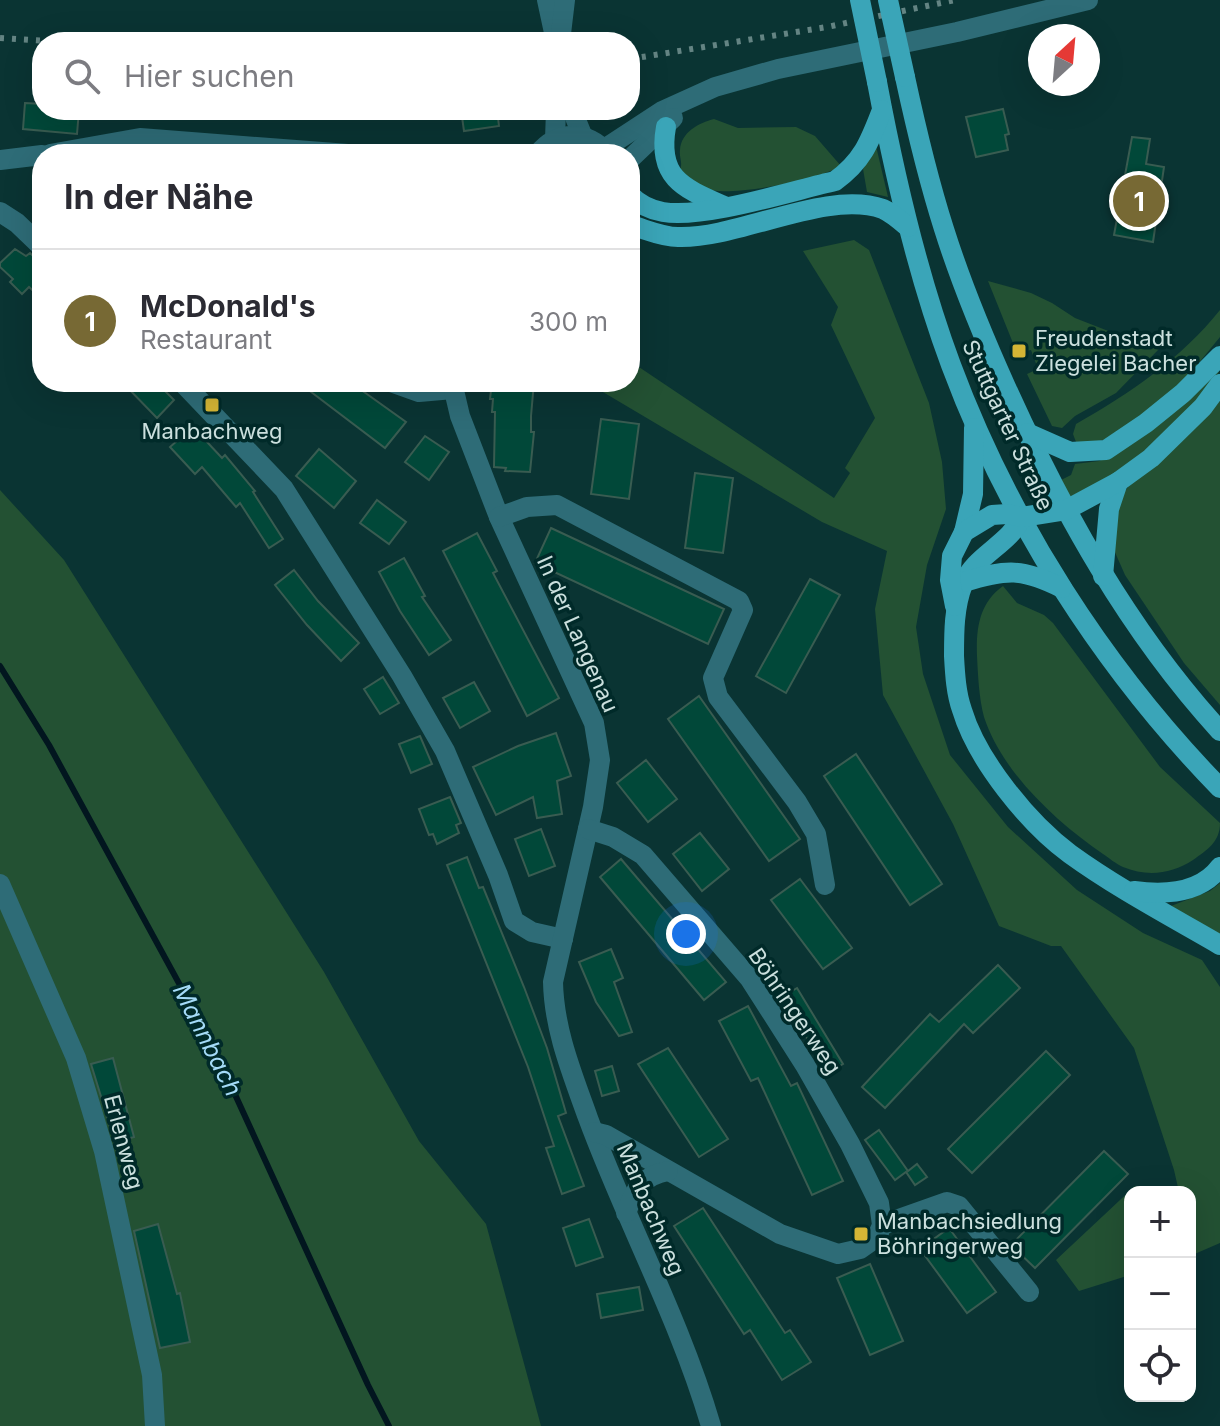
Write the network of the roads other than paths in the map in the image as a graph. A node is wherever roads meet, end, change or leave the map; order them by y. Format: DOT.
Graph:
graph roads {
  1 [pos="860,0"];
  2 [pos="888,0"];
  3 [pos="1088,0"];
  4 [pos="556,1"];
  5 [pos="558,32"];
  6 [pos="686,102"];
  7 [pos="882,110"];
  8 [pos="556,120"];
  9 [pos="576,120"];
  10 [pos="666,127"];
  11 [pos="583,137"];
  12 [pos="555,139"];
  13 [pos="118,144"];
  14 [pos="218,144"];
  15 [pos="549,144"];
  16 [pos="594,144"];
  17 [pos="617,144"];
  18 [pos="640,150"];
  19 [pos="32,156"];
  20 [pos="0,160"];
  21 [pos="640,204"];
  22 [pos="724,206"];
  23 [pos="0,212"];
  24 [pos="908,227"];
  25 [pos="640,228"];
  26 [pos="32,237"];
  27 [pos="1220,356"];
  28 [pos="1220,384"];
  29 [pos="192,392"];
  30 [pos="454,392"];
  31 [pos="974,420"];
  32 [pos="1027,433"];
  33 [pos="1118,482"];
  34 [pos="1066,510"];
  35 [pos="499,517"];
  36 [pos="1022,517"];
  37 [pos="964,532"];
  38 [pos="1103,576"];
  39 [pos="964,582"];
  40 [pos="1062,588"];
  41 [pos="956,610"];
  42 [pos="1213,723"];
  43 [pos="1213,781"];
  44 [pos="588,829"];
  45 [pos="1220,867"];
  46 [pos="0,884"];
  47 [pos="825,885"];
  48 [pos="1126,890"];
  49 [pos="563,939"];
  50 [pos="1220,945"];
  51 [pos="553,1008"];
  52 [pos="594,1132"];
  53 [pos="668,1171"];
  54 [pos="626,1213"];
  55 [pos="882,1225"];
  56 [pos="1029,1292"];
  57 [pos="155,1426"];
  58 [pos="711,1426"];
  1 -- 7 [label="main road, Stuttgarter Straße, bridge"];
  2 -- 32 [label="main road, Stuttgarter Straße, bridge"];
  3 -- 6 [label="street"];
  4 -- 5 [label="street"];
  6 -- 10 [label="street"];
  6 -- 17 [label="street"];
  7 -- 22 [label="main road"];
  7 -- 24 [label="main road, Stuttgarter Straße"];
  8 -- 12 [label="street"];
  9 -- 11 [label="street"];
  10 -- 18 [label="street"];
  10 -- 22 [label="main road"];
  11 -- 12 [label="street"];
  11 -- 16 [label="street"];
  12 -- 15 [label="street"];
  13 -- 14 [label="street"];
  19 -- 20 [label="street"];
  21 -- 22 [label="main road"];
  23 -- 26 [label="street"];
  24 -- 25 [label="main road"];
  24 -- 31 [label="main road, Stuttgarter Straße"];
  27 -- 32 [label="main road"];
  28 -- 33 [label="main road"];
  29 -- 49 [label="street"];
  30 -- 35 [label="street, In der Langenau"];
  31 -- 36 [label="main road, Stuttgarter Straße"];
  31 -- 37 [label="main road"];
  32 -- 34 [label="main road, Stuttgarter Straße"];
  33 -- 34 [label="main road"];
  33 -- 38 [label="main road"];
  34 -- 36 [label="main road"];
  34 -- 38 [label="main road, Stuttgarter Straße"];
  35 -- 44 [label="street, In der Langenau"];
  35 -- 47 [label="street"];
  36 -- 37 [label="main road"];
  36 -- 39 [label="main road"];
  36 -- 40 [label="main road, Stuttgarter Straße"];
  37 -- 41 [label="main road"];
  38 -- 42 [label="main road, Stuttgarter Straße"];
  39 -- 40 [label="main road"];
  39 -- 41 [label="main road"];
  40 -- 43 [label="main road, Stuttgarter Straße"];
  41 -- 48 [label="main road"];
  44 -- 49 [label="street, In der Langenau"];
  44 -- 55 [label="street, Böhringerweg"];
  45 -- 48 [label="main road"];
  46 -- 57 [label="street, Erlenweg"];
  48 -- 50 [label="main road"];
  49 -- 51 [label="street, In der Langenau"];
  51 -- 52 [label="street, Manbachweg"];
  52 -- 53 [label="street"];
  52 -- 54 [label="street, Manbachweg"];
  53 -- 54 [label="street"];
  53 -- 55 [label="street"];
  54 -- 58 [label="street, Manbachweg"];
  55 -- 56 [label="street"];
}
